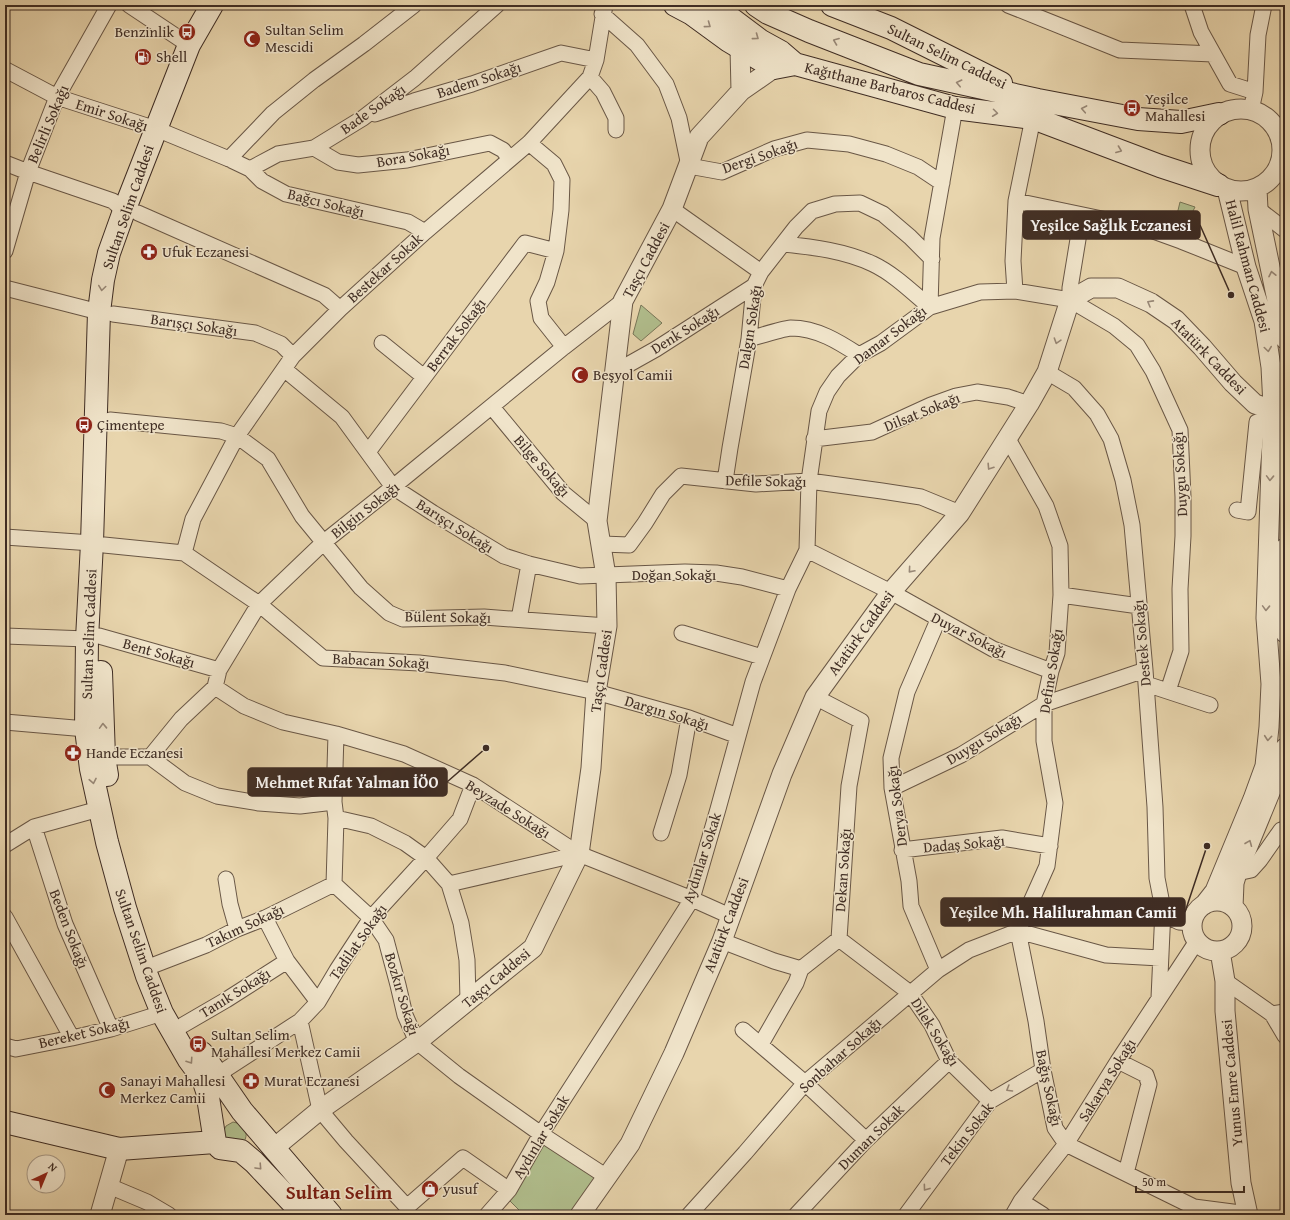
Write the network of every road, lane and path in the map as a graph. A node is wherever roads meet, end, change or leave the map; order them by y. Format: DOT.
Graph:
graph roads {
  1 [pos="108,5"];
  2 [pos="129,5"];
  3 [pos="212,5"];
  4 [pos="226,5"];
  5 [pos="414,5"];
  6 [pos="478,5"];
  7 [pos="497,5"];
  8 [pos="675,5"];
  9 [pos="713,5"];
  10 [pos="756,5"];
  11 [pos="832,5"];
  12 [pos="1008,5"];
  13 [pos="1192,5"];
  14 [pos="1264,5"];
  15 [pos="603,9"];
  16 [pos="480,21"];
  17 [pos="194,48"];
  18 [pos="740,48"];
  19 [pos="1213,54"];
  20 [pos="596,60"];
  21 [pos="784,66"];
  22 [pos="5,71"];
  23 [pos="590,77"];
  24 [pos="741,91"];
  25 [pos="57,97"];
  26 [pos="1256,106"];
  27 [pos="954,108"];
  28 [pos="1035,109"];
  29 [pos="1219,114"];
  30 [pos="1285,115"];
  31 [pos="363,118"];
  32 [pos="616,130"];
  33 [pos="161,131"];
  34 [pos="529,142"];
  35 [pos="314,148"];
  36 [pos="229,158"];
  37 [pos="510,159"];
  38 [pos="5,163"];
  39 [pos="689,166"];
  40 [pos="1282,168"];
  41 [pos="250,169"];
  42 [pos="28,172"];
  43 [pos="942,183"];
  44 [pos="1223,187"];
  45 [pos="1256,189"];
  46 [pos="1016,201"];
  47 [pos="672,209"];
  48 [pos="1258,209"];
  49 [pos="131,212"];
  50 [pos="1082,215"];
  51 [pos="1285,230"];
  52 [pos="425,232"];
  53 [pos="783,244"];
  54 [pos="5,251"];
  55 [pos="556,251"];
  56 [pos="932,259"];
  57 [pos="1246,268"];
  58 [pos="761,272"];
  59 [pos="754,286"];
  60 [pos="5,288"];
  61 [pos="1015,291"];
  62 [pos="1070,300"];
  63 [pos="623,301"];
  64 [pos="930,307"];
  65 [pos="340,309"];
  66 [pos="106,313"];
  67 [pos="749,339"];
  68 [pos="1285,339"];
  69 [pos="382,343"];
  70 [pos="564,347"];
  71 [pos="859,355"];
  72 [pos="293,356"];
  73 [pos="284,370"];
  74 [pos="615,372"];
  75 [pos="1047,372"];
  76 [pos="424,377"];
  77 [pos="1030,404"];
  78 [pos="492,407"];
  79 [pos="1273,412"];
  80 [pos="103,422"];
  81 [pos="237,436"];
  82 [pos="814,439"];
  83 [pos="1008,439"];
  84 [pos="368,452"];
  85 [pos="725,481"];
  86 [pos="809,481"];
  87 [pos="393,487"];
  88 [pos="1237,510"];
  89 [pos="960,513"];
  90 [pos="597,521"];
  91 [pos="5,537"];
  92 [pos="324,542"];
  93 [pos="98,544"];
  94 [pos="602,544"];
  95 [pos="1285,548"];
  96 [pos="807,550"];
  97 [pos="184,553"];
  98 [pos="529,564"];
  99 [pos="606,576"];
  100 [pos="788,589"];
  101 [pos="890,592"];
  102 [pos="1060,595"];
  103 [pos="259,604"];
  104 [pos="1139,606"];
  105 [pos="519,619"];
  106 [pos="938,620"];
  107 [pos="607,626"];
  108 [pos="1285,633"];
  109 [pos="682,634"];
  110 [pos="5,636"];
  111 [pos="93,638"];
  112 [pos="762,658"];
  113 [pos="219,670"];
  114 [pos="1051,671"];
  115 [pos="1145,677"];
  116 [pos="215,686"];
  117 [pos="1168,691"];
  118 [pos="596,692"];
  119 [pos="815,697"];
  120 [pos="1044,704"];
  121 [pos="1210,705"];
  122 [pos="689,718"];
  123 [pos="5,722"];
  124 [pos="86,729"];
  125 [pos="336,734"];
  126 [pos="738,736"];
  127 [pos="104,757"];
  128 [pos="150,757"];
  129 [pos="1284,757"];
  130 [pos="473,785"];
  131 [pos="892,788"];
  132 [pos="334,802"];
  133 [pos="105,808"];
  134 [pos="336,818"];
  135 [pos="34,827"];
  136 [pos="1285,829"];
  137 [pos="661,833"];
  138 [pos="5,845"];
  139 [pos="1050,846"];
  140 [pos="902,850"];
  141 [pos="579,854"];
  142 [pos="426,858"];
  143 [pos="1237,873"];
  144 [pos="226,879"];
  145 [pos="334,884"];
  146 [pos="449,884"];
  147 [pos="692,899"];
  148 [pos="1204,905"];
  149 [pos="1233,907"];
  150 [pos="1162,909"];
  151 [pos="730,916"];
  152 [pos="5,917"];
  153 [pos="265,918"];
  154 [pos="371,918"];
  155 [pos="237,929"];
  156 [pos="1018,931"];
  157 [pos="1194,932"];
  158 [pos="839,939"];
  159 [pos="722,941"];
  160 [pos="1220,951"];
  161 [pos="1160,958"];
  162 [pos="288,961"];
  163 [pos="154,965"];
  164 [pos="801,969"];
  165 [pos="938,970"];
  166 [pos="1225,981"];
  167 [pos="910,993"];
  168 [pos="1158,999"];
  169 [pos="468,1001"];
  170 [pos="318,1002"];
  171 [pos="1278,1013"];
  172 [pos="172,1015"];
  173 [pos="300,1020"];
  174 [pos="111,1029"];
  175 [pos="743,1030"];
  176 [pos="1285,1036"];
  177 [pos="72,1038"];
  178 [pos="417,1042"];
  179 [pos="761,1044"];
  180 [pos="5,1046"];
  181 [pos="949,1061"];
  182 [pos="1118,1061"];
  183 [pos="1043,1070"];
  184 [pos="217,1075"];
  185 [pos="805,1083"];
  186 [pos="990,1101"];
  187 [pos="320,1110"];
  188 [pos="242,1111"];
  189 [pos="5,1122"];
  190 [pos="260,1132"];
  191 [pos="214,1133"];
  192 [pos="541,1134"];
  193 [pos="866,1140"];
  194 [pos="1066,1144"];
  195 [pos="274,1148"];
  196 [pos="119,1149"];
  197 [pos="241,1151"];
  198 [pos="1126,1173"];
  199 [pos="607,1177"];
  200 [pos="109,1186"];
  201 [pos="509,1190"];
  202 [pos="1021,1201"];
  203 [pos="1191,1211"];
  204 [pos="100,1215"];
  205 [pos="169,1215"];
  206 [pos="304,1215"];
  207 [pos="331,1215"];
  208 [pos="487,1215"];
  209 [pos="581,1215"];
  210 [pos="689,1215"];
  211 [pos="796,1215"];
  212 [pos="906,1215"];
  213 [pos="1013,1215"];
  214 [pos="1043,1215"];
  215 [pos="1248,1215"];
  1 -- 25 [label="street, Belirli Sokağı"];
  2 -- 17 [label="street"];
  3 -- 17 [label="main road, Sultan Selim Caddesi"];
  4 -- 17 [label="main road, Sultan Selim Caddesi"];
  5 -- 36 [label="street"];
  6 -- 16 [label="street"];
  7 -- 16 [label="street, Bade Sokağı"];
  8 -- 18 [label="main road, one-way"];
  9 -- 21 [label="main road, Kağıthane Barbaros Caddesi, one-way"];
  28 -- 10 [label="main road, Kağıthane Barbaros Caddesi, one-way"];
  11 -- 28 [label="main road, Sultan Selim Caddesi"];
  12 -- 19 [label="street"];
  13 -- 19 [label="street"];
  14 -- 26 [label="street"];
  15 -- 20 [label="street, Bestekar Sokak"];
  15 -- 39 [label="street"];
  16 -- 31 [label="street, Bade Sokağı"];
  17 -- 33 [label="main road, Sultan Selim Caddesi"];
  18 -- 21 [label="main road"];
  18 -- 24 [label="street"];
  19 -- 26 [label="street"];
  20 -- 23 [label="street, Bestekar Sokak"];
  20 -- 31 [label="street, Badem Sokağı"];
  21 -- 24 [label="street, Taşçı Caddesi"];
  21 -- 27 [label="main road, Kağıthane Barbaros Caddesi"];
  22 -- 25 [label="street, Emir Sokağı"];
  23 -- 32 [label="street"];
  23 -- 34 [label="street, Bestekar Sokak"];
  24 -- 39 [label="street, Taşçı Caddesi"];
  25 -- 33 [label="street, Emir Sokağı"];
  25 -- 42 [label="street, Belirli Sokağı"];
  26 -- 29 [label="street"];
  26 -- 30 [label="street"];
  26 -- 40 [label="street"];
  27 -- 28 [label="main road, Kağıthane Barbaros Caddesi, one-way"];
  27 -- 43 [label="street, Damar Sokağı"];
  29 -- 28 [label="main road, Kağıthane Barbaros Caddesi, one-way"];
  28 -- 44 [label="main road, Kağıthane Barbaros Caddesi, one-way"];
  28 -- 46 [label="street"];
  29 -- 44 [label="street"];
  31 -- 35 [label="street, Bade Sokağı"];
  33 -- 36 [label="street, Bağcı Sokağı"];
  33 -- 49 [label="main road, Sultan Selim Caddesi"];
  34 -- 37 [label="street, Bestekar Sokak"];
  34 -- 55 [label="street"];
  35 -- 37 [label="street, Bora Sokağı"];
  35 -- 41 [label="street, Bade Sokağı"];
  36 -- 41 [label="street, Bağcı Sokağı"];
  37 -- 52 [label="street, Bestekar Sokak"];
  38 -- 42 [label="street"];
  39 -- 43 [label="street, Dergi Sokağı"];
  39 -- 47 [label="street, Taşçı Caddesi"];
  40 -- 45 [label="street"];
  41 -- 52 [label="street, Bağcı Sokağı"];
  42 -- 49 [label="street"];
  42 -- 54 [label="street, Belirli Sokağı"];
  43 -- 56 [label="street, Damar Sokağı"];
  44 -- 45 [label="street"];
  44 -- 57 [label="street, Halil Rahman Caddesi"];
  45 -- 48 [label="street, Halil Rahman Caddesi"];
  46 -- 50 [label="street"];
  46 -- 61 [label="street"];
  47 -- 58 [label="street"];
  47 -- 63 [label="street, Taşçı Caddesi"];
  48 -- 51 [label="street"];
  68 -- 48 [label="street, Halil Rahman Caddesi, one-way"];
  49 -- 65 [label="street"];
  49 -- 66 [label="main road, Sultan Selim Caddesi"];
  50 -- 57 [label="street"];
  50 -- 62 [label="street"];
  52 -- 65 [label="street, Bestekar Sokak"];
  53 -- 56 [label="street, Dalgın Sokağı"];
  53 -- 58 [label="street, Dalgın Sokağı"];
  53 -- 64 [label="street"];
  55 -- 70 [label="street"];
  55 -- 76 [label="street, Berrak Sokağı"];
  56 -- 64 [label="street, Damar Sokağı"];
  57 -- 79 [label="street, Halil Rahman Caddesi, one-way"];
  58 -- 59 [label="street, Dalgın Sokağı"];
  59 -- 67 [label="street, Dalgın Sokağı"];
  59 -- 74 [label="street, Denk Sokağı"];
  60 -- 66 [label="street, Barışçı Sokağı"];
  61 -- 62 [label="street"];
  61 -- 64 [label="street"];
  62 -- 75 [label="street, Atatürk Caddesi, one-way"];
  79 -- 62 [label="street, Atatürk Caddesi, one-way"];
  62 -- 117 [label="street, Duygu Sokağı"];
  63 -- 70 [label="street, Bilgin Sokağı"];
  63 -- 74 [label="street, Taşçı Caddesi"];
  64 -- 71 [label="street, Damar Sokağı"];
  65 -- 72 [label="street, Bestekar Sokak"];
  66 -- 72 [label="street, Barışçı Sokağı"];
  66 -- 80 [label="main road, Sultan Selim Caddesi"];
  67 -- 71 [label="street"];
  67 -- 85 [label="street, Dalgın Sokağı"];
  69 -- 76 [label="street"];
  70 -- 78 [label="street, Bilgin Sokağı"];
  71 -- 82 [label="street, Damar Sokağı"];
  72 -- 73 [label="street, Bestekar Sokak"];
  73 -- 81 [label="street, Bestekar Sokak"];
  73 -- 84 [label="street, Barışçı Sokağı"];
  74 -- 90 [label="street, Taşçı Caddesi"];
  75 -- 77 [label="street, Atatürk Caddesi"];
  75 -- 104 [label="street, Destek Sokağı"];
  76 -- 84 [label="street, Berrak Sokağı"];
  77 -- 82 [label="street, Dilsat Sokağı"];
  77 -- 83 [label="street, Atatürk Caddesi"];
  78 -- 87 [label="street, Bilgin Sokağı"];
  78 -- 90 [label="street, Bilge Sokağı"];
  79 -- 88 [label="street"];
  79 -- 148 [label="street, Halil Rahman Caddesi, one-way"];
  80 -- 81 [label="street, Bülent Sokağı"];
  80 -- 93 [label="main road, Sultan Selim Caddesi"];
  81 -- 92 [label="street, Bülent Sokağı"];
  81 -- 97 [label="street, Bestekar Sokak"];
  82 -- 86 [label="street, Damar Sokağı"];
  83 -- 89 [label="street, Atatürk Caddesi, one-way"];
  83 -- 102 [label="street, Define Sokağı"];
  84 -- 87 [label="street, Barışçı Sokağı"];
  85 -- 86 [label="street, Defile Sokağı"];
  85 -- 94 [label="street, Defile Sokağı"];
  86 -- 89 [label="street, Defile Sokağı"];
  86 -- 96 [label="street, Aydınlar Sokak"];
  87 -- 92 [label="street, Bilgin Sokağı"];
  87 -- 98 [label="street, Barışçı Sokağı"];
  89 -- 101 [label="street, Atatürk Caddesi, one-way"];
  90 -- 94 [label="street, Taşçı Caddesi"];
  91 -- 93 [label="street, Babacan Sokağı"];
  92 -- 103 [label="street, Bilgin Sokağı"];
  92 -- 105 [label="street, Bülent Sokağı"];
  93 -- 97 [label="street, Babacan Sokağı"];
  93 -- 111 [label="main road, Sultan Selim Caddesi"];
  94 -- 99 [label="street, Taşçı Caddesi"];
  95 -- 108 [label="street"];
  96 -- 100 [label="street, Aydınlar Sokak"];
  96 -- 101 [label="street, Duyar Sokağı"];
  97 -- 103 [label="street, Babacan Sokağı"];
  98 -- 99 [label="street, Barışçı Sokağı"];
  98 -- 105 [label="street"];
  99 -- 100 [label="street, Doğan Sokağı"];
  99 -- 107 [label="street, Taşçı Caddesi"];
  100 -- 112 [label="street, Aydınlar Sokak"];
  101 -- 106 [label="street, Duyar Sokağı"];
  101 -- 119 [label="street, Atatürk Caddesi"];
  102 -- 104 [label="street"];
  102 -- 114 [label="street, Define Sokağı"];
  103 -- 113 [label="street, Bilgin Sokağı"];
  103 -- 118 [label="street, Babacan Sokağı"];
  104 -- 115 [label="street, Destek Sokağı"];
  105 -- 107 [label="street, Bülent Sokağı"];
  106 -- 114 [label="street, Duyar Sokağı"];
  106 -- 131 [label="street, Derya Sokağı"];
  107 -- 118 [label="street, Taşçı Caddesi"];
  109 -- 112 [label="street"];
  110 -- 111 [label="street, Bent Sokağı"];
  111 -- 113 [label="street, Bent Sokağı"];
  111 -- 124 [label="main road, Sultan Selim Caddesi"];
  127 -- 111 [label="main road, Sultan Selim Caddesi, one-way"];
  112 -- 126 [label="street, Aydınlar Sokak"];
  113 -- 116 [label="street, Bilgin Sokağı"];
  114 -- 120 [label="street, Define Sokağı"];
  115 -- 117 [label="street"];
  115 -- 120 [label="street, Duygu Sokağı"];
  115 -- 150 [label="street, Destek Sokağı"];
  116 -- 125 [label="street, Beyzade Sokağı"];
  116 -- 128 [label="street"];
  117 -- 121 [label="street"];
  118 -- 122 [label="street, Dargın Sokağı"];
  118 -- 141 [label="street, Taşçı Caddesi"];
  119 -- 151 [label="street, Atatürk Caddesi"];
  119 -- 158 [label="street, Dekan Sokağı"];
  120 -- 131 [label="street, Duygu Sokağı"];
  120 -- 139 [label="street, Define Sokağı"];
  122 -- 126 [label="street, Dargın Sokağı"];
  122 -- 137 [label="street"];
  123 -- 124 [label="street"];
  124 -- 133 [label="main road, Sultan Selim Caddesi, one-way"];
  125 -- 130 [label="street, Beyzade Sokağı"];
  125 -- 132 [label="street"];
  126 -- 147 [label="street, Aydınlar Sokak"];
  127 -- 128 [label="street"];
  127 -- 133 [label="main road, Sultan Selim Caddesi"];
  128 -- 132 [label="street"];
  143 -- 129 [label="street, one-way"];
  130 -- 141 [label="street, Beyzade Sokağı"];
  130 -- 142 [label="street, Tadilat Sokağı"];
  131 -- 140 [label="street, Derya Sokağı"];
  132 -- 134 [label="street"];
  133 -- 135 [label="street"];
  133 -- 163 [label="main road, Sultan Selim Caddesi"];
  133 -- 172 [label="main road, Sultan Selim Caddesi"];
  134 -- 142 [label="street"];
  134 -- 145 [label="street"];
  135 -- 138 [label="street"];
  135 -- 174 [label="street, Beden Sokağı"];
  136 -- 143 [label="street"];
  139 -- 140 [label="street, Dadaş Sokağı"];
  139 -- 156 [label="street, Define Sokağı"];
  140 -- 165 [label="street, Derya Sokağı"];
  141 -- 146 [label="street"];
  141 -- 147 [label="street, Beyzade Sokağı"];
  141 -- 169 [label="street, Taşçı Caddesi"];
  142 -- 146 [label="street"];
  142 -- 154 [label="street, Tadilat Sokağı"];
  143 -- 149 [label="street"];
  144 -- 155 [label="street"];
  145 -- 153 [label="street, Takım Sokağı"];
  145 -- 154 [label="street, Bozkır Sokağı"];
  146 -- 169 [label="street"];
  147 -- 151 [label="street, Beyzade Sokağı"];
  147 -- 192 [label="street, Aydınlar Sokak"];
  148 -- 149 [label="street"];
  148 -- 157 [label="street"];
  149 -- 160 [label="street"];
  150 -- 157 [label="street"];
  150 -- 161 [label="street, Destek Sokağı"];
  151 -- 159 [label="street, Atatürk Caddesi"];
  152 -- 177 [label="street"];
  153 -- 155 [label="street, Takım Sokağı"];
  153 -- 162 [label="street"];
  154 -- 170 [label="street, Tadilat Sokağı"];
  154 -- 178 [label="street, Bozkır Sokağı"];
  155 -- 163 [label="street, Takım Sokağı"];
  156 -- 161 [label="street"];
  156 -- 165 [label="street, Sonbahar Sokağı"];
  156 -- 183 [label="street, Bağış Sokağı"];
  157 -- 160 [label="street"];
  157 -- 168 [label="street, Sakarya Sokağı"];
  158 -- 164 [label="street"];
  158 -- 167 [label="street, Dilek Sokağı"];
  159 -- 164 [label="street"];
  159 -- 199 [label="street, Atatürk Caddesi"];
  160 -- 166 [label="street, Yunus Emre Caddesi"];
  161 -- 168 [label="street, Destek Sokağı"];
  162 -- 170 [label="street"];
  162 -- 172 [label="street, Tanık Sokağı"];
  163 -- 172 [label="main road, Sultan Selim Caddesi"];
  164 -- 179 [label="street"];
  165 -- 167 [label="street, Sonbahar Sokağı"];
  166 -- 171 [label="street"];
  166 -- 215 [label="street, Yunus Emre Caddesi"];
  167 -- 181 [label="street, Dilek Sokağı"];
  167 -- 185 [label="street, Sonbahar Sokağı"];
  168 -- 182 [label="street, Sakarya Sokağı"];
  169 -- 178 [label="street, Taşçı Caddesi"];
  170 -- 173 [label="street, Tadilat Sokağı"];
  171 -- 176 [label="street"];
  172 -- 174 [label="street, Bereket Sokağı"];
  172 -- 184 [label="main road, Sultan Selim Caddesi"];
  172 -- 191 [label="main road, Sultan Selim Caddesi, one-way"];
  173 -- 184 [label="street, Tadilat Sokağı"];
  173 -- 187 [label="street"];
  174 -- 177 [label="street, Bereket Sokağı"];
  175 -- 179 [label="street"];
  177 -- 180 [label="street, Bereket Sokağı"];
  178 -- 187 [label="street, Taşçı Caddesi"];
  178 -- 192 [label="street, Bozkır Sokağı"];
  179 -- 185 [label="street"];
  181 -- 186 [label="street, Dilek Sokağı"];
  181 -- 193 [label="street, Duman Sokak"];
  182 -- 194 [label="street, Sakarya Sokağı"];
  182 -- 198 [label="street"];
  183 -- 186 [label="street, Tekin Sokak, one-way"];
  183 -- 194 [label="street, Bağış Sokağı"];
  184 -- 188 [label="main road, Sultan Selim Caddesi"];
  185 -- 193 [label="street"];
  185 -- 210 [label="street, Sonbahar Sokağı"];
  186 -- 212 [label="street, Tekin Sokak, one-way"];
  187 -- 195 [label="street, Taşçı Caddesi"];
  187 -- 201 [label="street"];
  188 -- 190 [label="main road, Sultan Selim Caddesi"];
  188 -- 191 [label="main road"];
  189 -- 196 [label="main road"];
  190 -- 195 [label="main road, Sultan Selim Caddesi"];
  190 -- 197 [label="main road"];
  191 -- 196 [label="main road"];
  191 -- 197 [label="main road"];
  192 -- 199 [label="street, Bozkır Sokağı"];
  192 -- 201 [label="street, Aydınlar Sokak"];
  193 -- 211 [label="street, Duman Sokak"];
  194 -- 198 [label="street, Bağış Sokağı"];
  194 -- 202 [label="street, Sakarya Sokağı"];
  195 -- 207 [label="main road, Sultan Selim Caddesi"];
  196 -- 200 [label="street"];
  197 -- 206 [label="main road, one-way"];
  198 -- 203 [label="street, Bağış Sokağı"];
  199 -- 209 [label="street, Atatürk Caddesi"];
  200 -- 204 [label="street"];
  200 -- 205 [label="street"];
  201 -- 208 [label="street, Aydınlar Sokak"];
  202 -- 213 [label="street, Sakarya Sokağı"];
  202 -- 214 [label="street"];
  203 -- 215 [label="street, Bağış Sokağı"];
}
